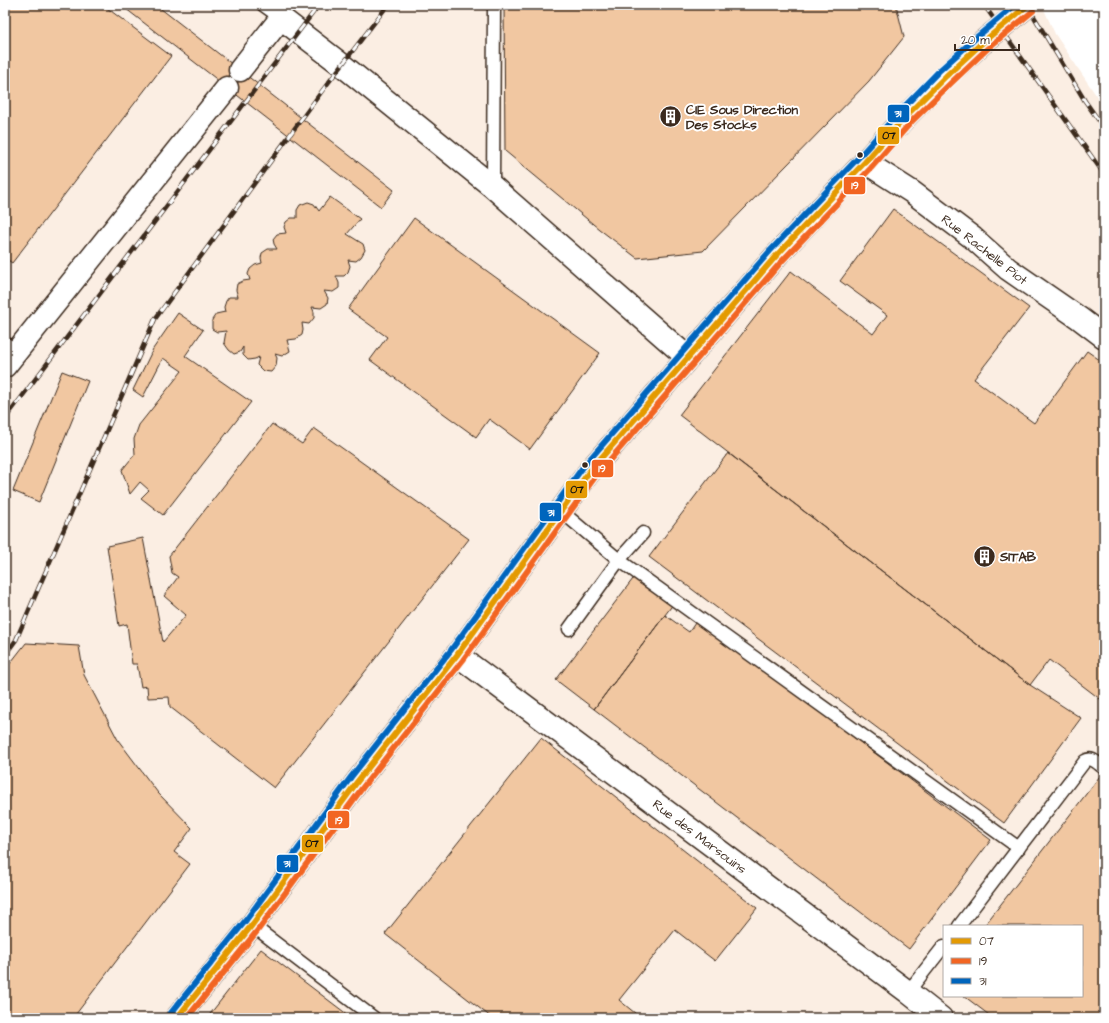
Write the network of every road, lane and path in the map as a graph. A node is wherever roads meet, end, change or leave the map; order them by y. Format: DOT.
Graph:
graph roads {
  1 [pos="263,5"];
  2 [pos="494,5"];
  3 [pos="1028,5"];
  4 [pos="281,18"];
  5 [pos="240,70"];
  6 [pos="227,88"];
  7 [pos="865,162"];
  8 [pos="493,187"];
  9 [pos="1104,337"];
  10 [pos="9,353"];
  11 [pos="687,357"];
  12 [pos="561,511"];
  13 [pos="643,534"];
  14 [pos="619,560"];
  15 [pos="569,629"];
  16 [pos="457,655"];
  17 [pos="1104,768"];
  18 [pos="1019,848"];
  19 [pos="252,925"];
  20 [pos="960,925"];
  21 [pos="943,947"];
  22 [pos="908,992"];
  23 [pos="177,1018"];
  24 [pos="374,1018"];
  25 [pos="941,1018"];
  1 -- 4 [label="lane"];
  2 -- 8 [label="lane"];
  3 -- 7 [label="street, bridge"];
  4 -- 5 [label="street"];
  4 -- 8 [label="street"];
  6 -- 10 [label="street"];
  7 -- 9 [label="street, Rue Rachelle Piot"];
  7 -- 11 [label="street"];
  8 -- 11 [label="street"];
  11 -- 12 [label="street"];
  12 -- 14 [label="lane"];
  12 -- 16 [label="street"];
  13 -- 14 [label="lane"];
  14 -- 15 [label="lane"];
  14 -- 18 [label="lane"];
  16 -- 19 [label="street"];
  16 -- 22 [label="street, Rue des Marsouins"];
  17 -- 18 [label="lane"];
  18 -- 20 [label="lane"];
  19 -- 23 [label="street"];
  19 -- 24 [label="lane"];
  21 -- 22 [label="lane"];
  22 -- 25 [label="street, Rue des Marsouins"];
}
